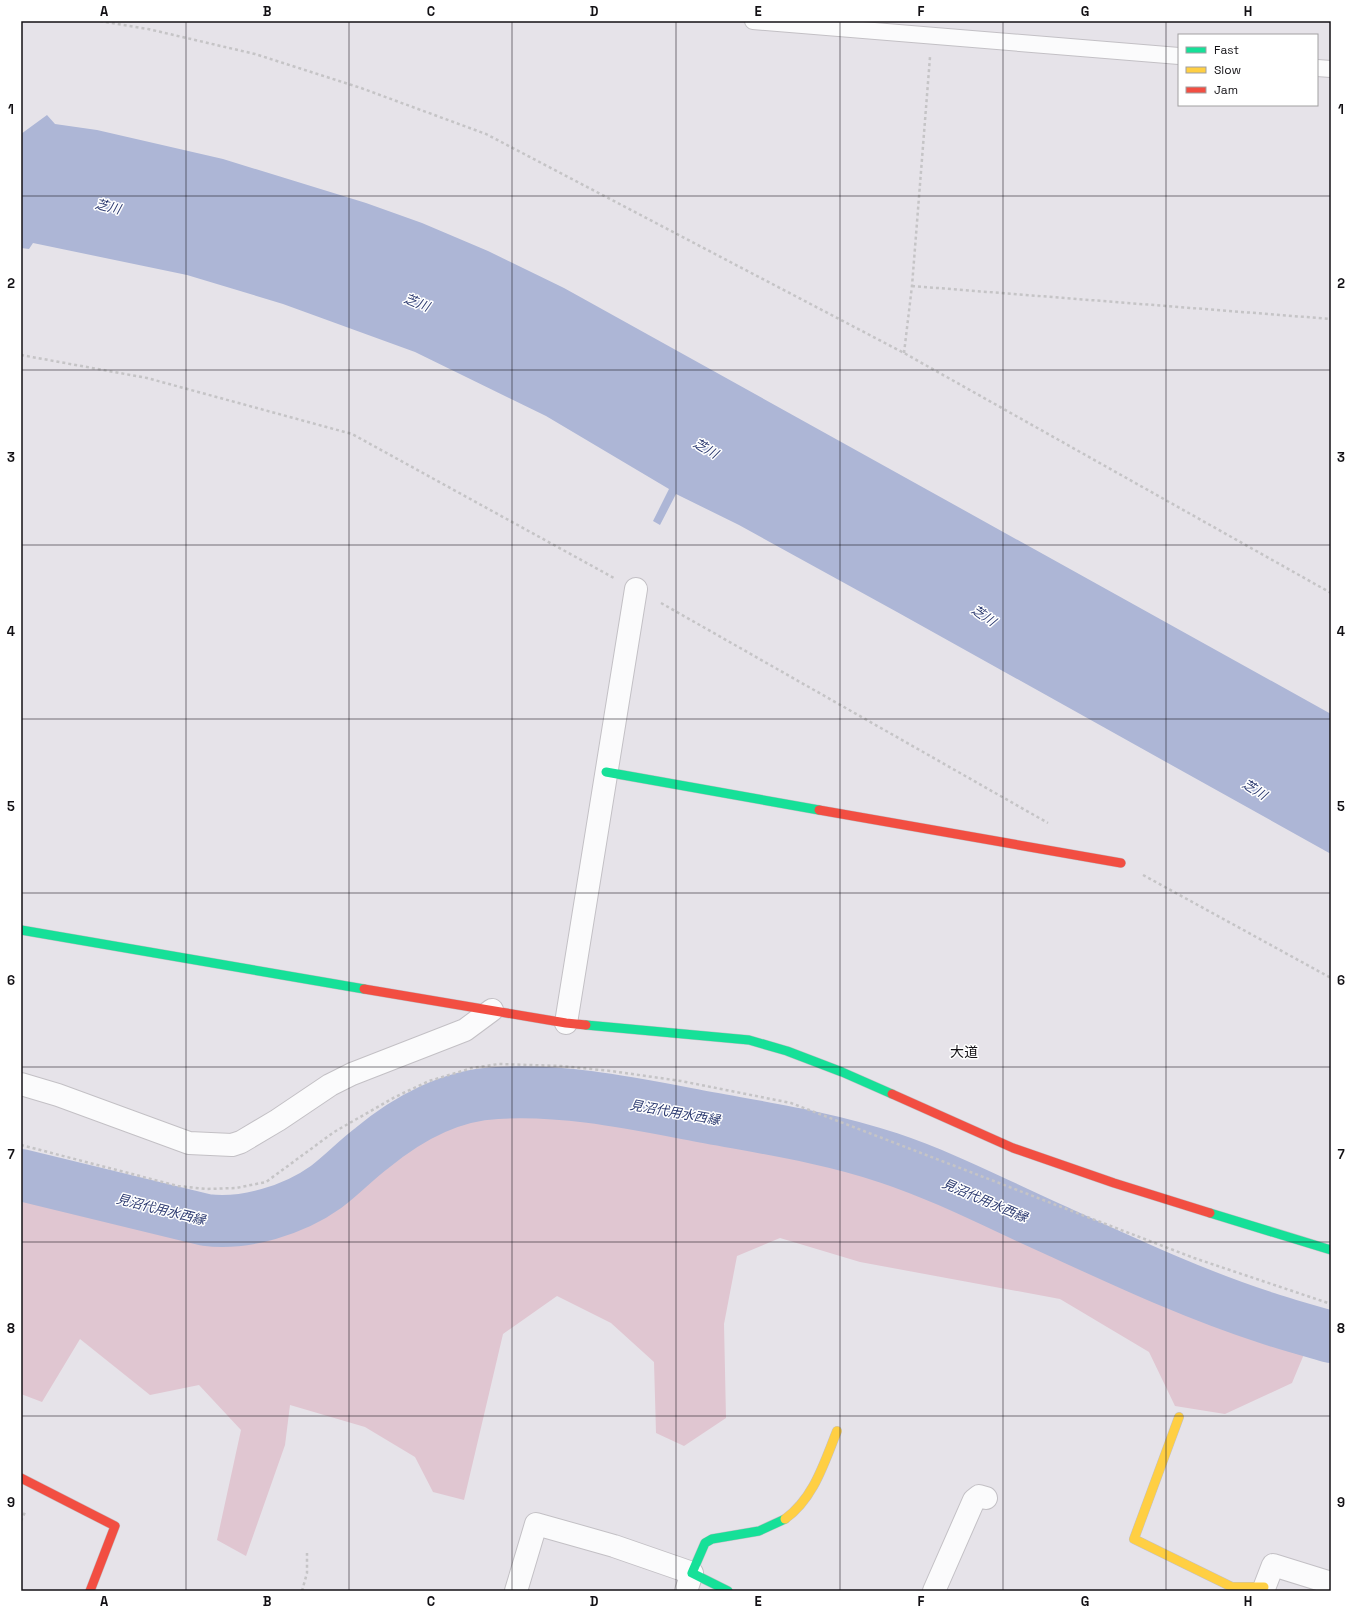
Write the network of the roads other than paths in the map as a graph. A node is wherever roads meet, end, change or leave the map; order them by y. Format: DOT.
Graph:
graph roads {
  1 [pos="753,21"];
  2 [pos="1178,56"];
  3 [pos="1318,68"];
  4 [pos="1331,69"];
  5 [pos="636,589"];
  6 [pos="606,772"];
  7 [pos="1121,863"];
  8 [pos="21,930"];
  9 [pos="492,1010"];
  10 [pos="566,1023"];
  11 [pos="21,1084"];
  12 [pos="1331,1250"];
  13 [pos="1179,1417"];
  14 [pos="838,1431"];
  15 [pos="21,1478"];
  16 [pos="986,1498"];
  17 [pos="689,1582"];
  18 [pos="1331,1583"];
  19 [pos="1263,1589"];
  20 [pos="90,1591"];
  21 [pos="516,1591"];
  22 [pos="728,1591"];
  23 [pos="934,1591"];
  1 -- 2 [label="lane"];
  3 -- 4 [label="lane"];
  5 -- 6 [label="street"];
  6 -- 7 [label="street"];
  6 -- 10 [label="street"];
  8 -- 9 [label="street"];
  9 -- 10 [label="street"];
  9 -- 11 [label="street"];
  10 -- 12 [label="street"];
  13 -- 19 [label="street"];
  14 -- 17 [label="street"];
  15 -- 20 [label="street"];
  16 -- 23 [label="street"];
  17 -- 21 [label="street"];
  17 -- 22 [label="street"];
  18 -- 19 [label="street"];
}
